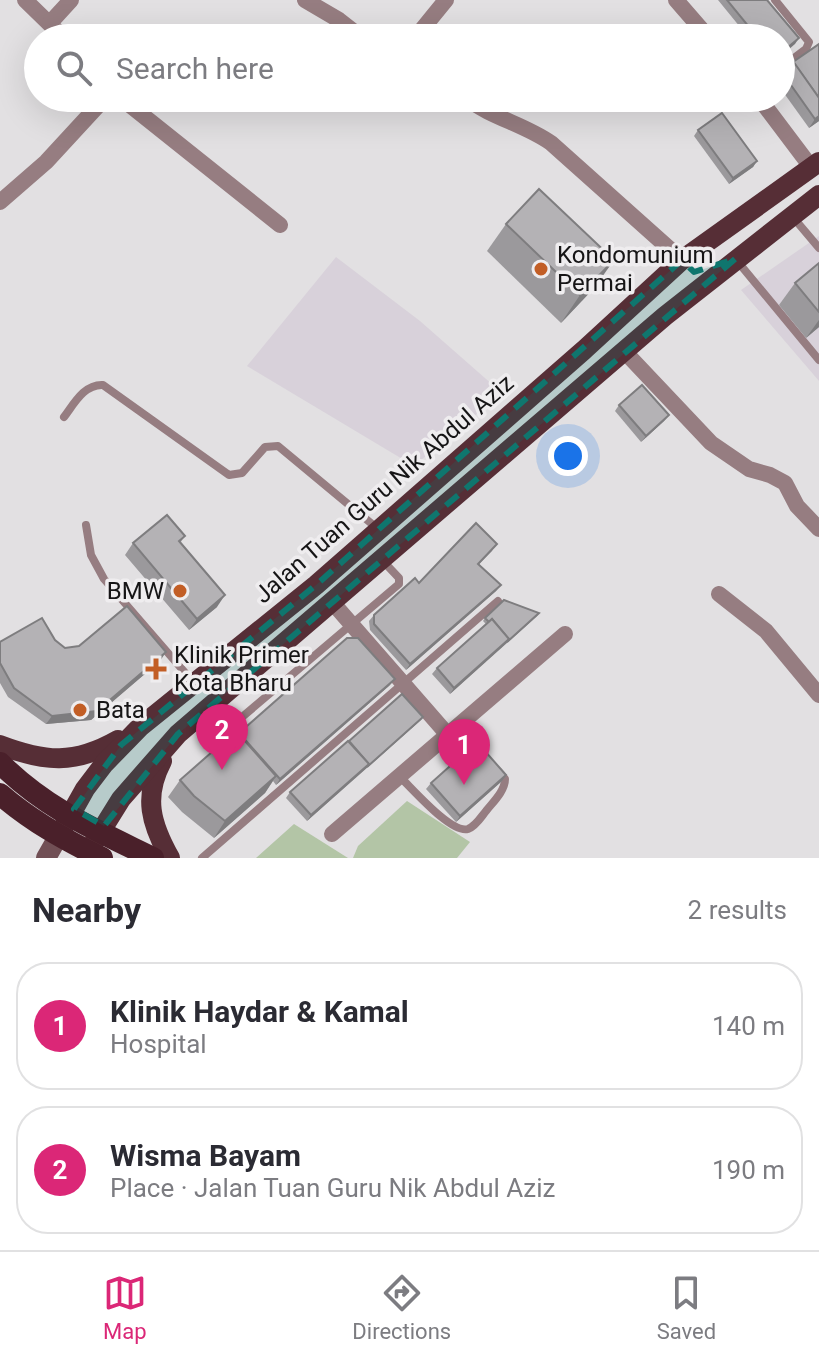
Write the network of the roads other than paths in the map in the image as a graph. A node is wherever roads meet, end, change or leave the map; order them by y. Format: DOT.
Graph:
graph roads {
  1 [pos="25,0"];
  2 [pos="71,0"];
  3 [pos="305,0"];
  4 [pos="446,0"];
  5 [pos="676,0"];
  6 [pos="775,0"];
  7 [pos="50,23"];
  8 [pos="344,24"];
  9 [pos="426,24"];
  10 [pos="697,24"];
  11 [pos="794,24"];
  12 [pos="795,25"];
  13 [pos="795,57"];
  14 [pos="92,112"];
  15 [pos="139,112"];
  16 [pos="489,112"];
  17 [pos="771,112"];
  18 [pos="815,165"];
  19 [pos="819,195"];
  20 [pos="0,202"];
  21 [pos="792,215"];
  22 [pos="280,225"];
  23 [pos="819,248"];
  24 [pos="735,259"];
  25 [pos="682,260"];
  26 [pos="624,351"];
  27 [pos="819,360"];
  28 [pos="64,417"];
  29 [pos="86,525"];
  30 [pos="379,529"];
  31 [pos="819,529"];
  32 [pos="382,559"];
  33 [pos="719,594"];
  34 [pos="498,601"];
  35 [pos="332,602"];
  36 [pos="352,624"];
  37 [pos="565,634"];
  38 [pos="194,683"];
  39 [pos="403,683"];
  40 [pos="819,695"];
  41 [pos="204,712"];
  42 [pos="140,727"];
  43 [pos="453,730"];
  44 [pos="178,734"];
  45 [pos="222,734"];
  46 [pos="231,744"];
  47 [pos="0,747"];
  48 [pos="485,756"];
  49 [pos="0,763"];
  50 [pos="494,767"];
  51 [pos="399,776"];
  52 [pos="267,785"];
  53 [pos="0,794"];
  54 [pos="276,795"];
  55 [pos="0,804"];
  56 [pos="74,809"];
  57 [pos="104,826"];
  58 [pos="332,834"];
  59 [pos="50,851"];
  60 [pos="83,858"];
  61 [pos="102,858"];
  62 [pos="153,858"];
  63 [pos="169,858"];
  64 [pos="202,858"];
  1 -- 7 [label="street"];
  2 -- 7 [label="street"];
  3 -- 8 [label="street"];
  4 -- 9 [label="street"];
  5 -- 10 [label="street"];
  6 -- 11 [label="lane"];
  12 -- 13 [label="lane"];
  14 -- 20 [label="street"];
  15 -- 22 [label="street"];
  16 -- 25 [label="street"];
  17 -- 18 [label="street"];
  18 -- 25 [label="main road, Jalan Tuan Guru Nik Abdul Aziz"];
  19 -- 21 [label="main road"];
  21 -- 23 [label="lane"];
  21 -- 24 [label="main road"];
  24 -- 25 [label="main road"];
  24 -- 26 [label="main road"];
  24 -- 27 [label="lane"];
  25 -- 30 [label="main road, Jalan Tuan Guru Nik Abdul Aziz"];
  26 -- 31 [label="street"];
  26 -- 32 [label="main road"];
  28 -- 30 [label="lane"];
  29 -- 38 [label="lane"];
  30 -- 38 [label="main road, Jalan Tuan Guru Nik Abdul Aziz"];
  32 -- 35 [label="main road"];
  32 -- 36 [label="lane"];
  33 -- 40 [label="street"];
  34 -- 39 [label="lane"];
  35 -- 36 [label="street"];
  35 -- 41 [label="main road"];
  36 -- 39 [label="street"];
  36 -- 45 [label="lane"];
  37 -- 43 [label="street"];
  38 -- 42 [label="main road, Jalan Tuan Guru Nik Abdul Aziz"];
  39 -- 43 [label="street"];
  39 -- 54 [label="lane"];
  41 -- 44 [label="main road"];
  41 -- 45 [label="lane"];
  42 -- 47 [label="main road"];
  42 -- 56 [label="main road, Jalan Tuan Guru Nik Abdul Aziz"];
  43 -- 48 [label="lane"];
  43 -- 51 [label="street"];
  44 -- 57 [label="main road"];
  44 -- 63 [label="main road"];
  45 -- 46 [label="lane"];
  47 -- 56 [label="main road"];
  49 -- 62 [label="highway"];
  50 -- 51 [label="lane"];
  51 -- 58 [label="street"];
  52 -- 54 [label="lane"];
  53 -- 61 [label="highway"];
  54 -- 64 [label="lane"];
  55 -- 59 [label="main road"];
  56 -- 57 [label="main road"];
  56 -- 59 [label="main road, Jalan Tuan Guru Nik Abdul Aziz"];
  57 -- 60 [label="main road"];
  57 -- 63 [label="main road"];
  59 -- 60 [label="main road"];
}
